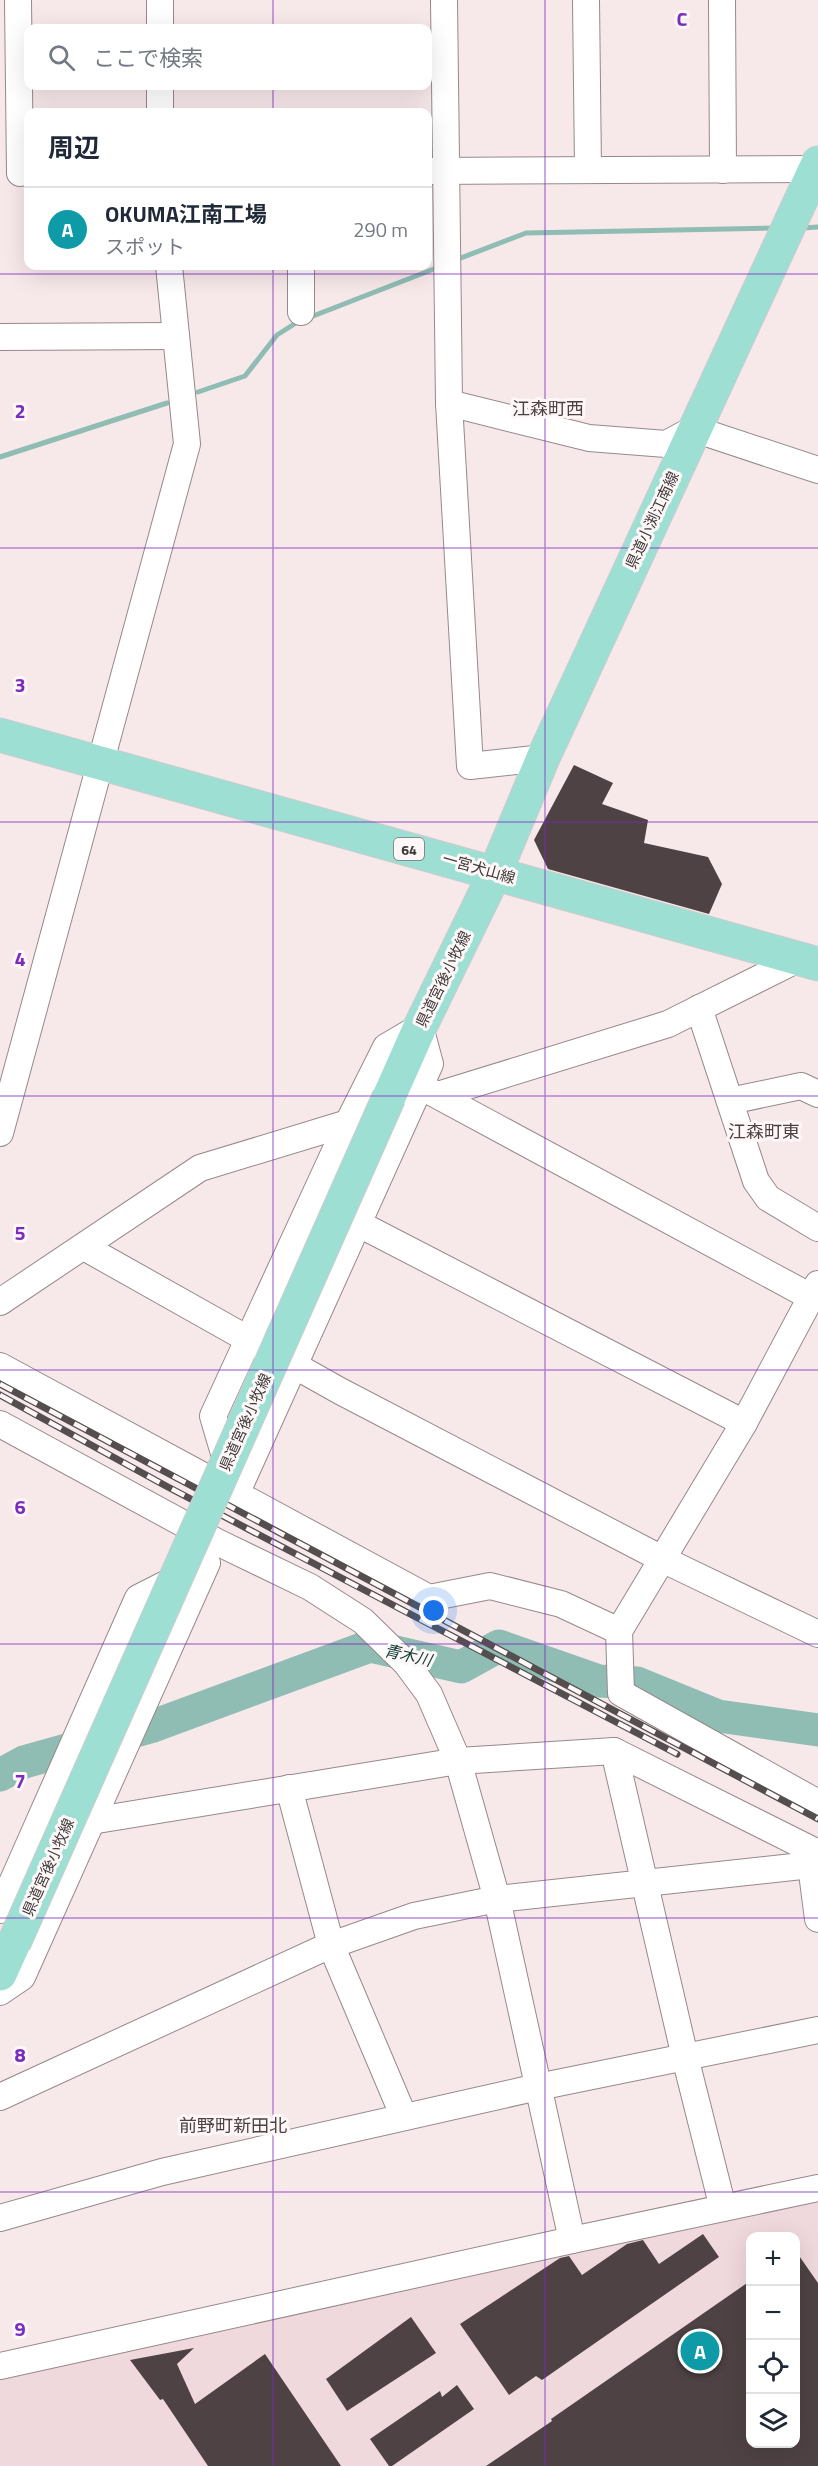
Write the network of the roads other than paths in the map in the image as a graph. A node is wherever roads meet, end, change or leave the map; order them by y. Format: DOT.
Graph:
graph roads {
  1 [pos="18,0"];
  2 [pos="160,0"];
  3 [pos="444,0"];
  4 [pos="586,0"];
  5 [pos="722,0"];
  6 [pos="160,24"];
  7 [pos="160,90"];
  8 [pos="160,108"];
  9 [pos="817,167"];
  10 [pos="588,169"];
  11 [pos="723,170"];
  12 [pos="436,171"];
  13 [pos="16,173"];
  14 [pos="170,270"];
  15 [pos="301,270"];
  16 [pos="301,312"];
  17 [pos="176,336"];
  18 [pos="0,337"];
  19 [pos="449,403"];
  20 [pos="694,429"];
  21 [pos="818,470"];
  22 [pos="0,735"];
  23 [pos="543,758"];
  24 [pos="101,763"];
  25 [pos="495,873"];
  26 [pos="808,962"];
  27 [pos="699,1008"];
  28 [pos="420,1027"];
  29 [pos="9,1062"];
  30 [pos="429,1091"];
  31 [pos="818,1095"];
  32 [pos="730,1101"];
  33 [pos="348,1123"];
  34 [pos="0,1133"];
  35 [pos="359,1224"];
  36 [pos="818,1228"];
  37 [pos="84,1247"];
  38 [pos="815,1291"];
  39 [pos="0,1302"];
  40 [pos="250,1340"];
  41 [pos="0,1366"];
  42 [pos="295,1366"];
  43 [pos="744,1423"];
  44 [pos="0,1424"];
  45 [pos="236,1494"];
  46 [pos="212,1552"];
  47 [pos="664,1560"];
  48 [pos="619,1632"];
  49 [pos="818,1634"];
  50 [pos="614,1751"];
  51 [pos="458,1761"];
  52 [pos="289,1788"];
  53 [pos="818,1803"];
  54 [pos="91,1821"];
  55 [pos="815,1857"];
  56 [pos="644,1883"];
  57 [pos="497,1899"];
  58 [pos="0,1910"];
  59 [pos="818,1919"];
  60 [pos="331,1945"];
  61 [pos="0,1974"];
  62 [pos="0,1992"];
  63 [pos="818,2030"];
  64 [pos="685,2057"];
  65 [pos="538,2087"];
  66 [pos="0,2097"];
  67 [pos="404,2117"];
  68 [pos="818,2188"];
  69 [pos="723,2208"];
  70 [pos="0,2218"];
  71 [pos="572,2240"];
  72 [pos="0,2366"];
  1 -- 13 [label="street"];
  2 -- 6 [label="street"];
  3 -- 12 [label="street"];
  4 -- 10 [label="street"];
  5 -- 11 [label="street"];
  7 -- 8 [label="street"];
  9 -- 11 [label="street"];
  9 -- 20 [label="main road, 県道小渕江南線"];
  10 -- 11 [label="street"];
  10 -- 12 [label="street"];
  12 -- 19 [label="street"];
  14 -- 17 [label="street"];
  15 -- 16 [label="street"];
  17 -- 18 [label="street"];
  17 -- 24 [label="street"];
  19 -- 20 [label="street"];
  19 -- 23 [label="street"];
  20 -- 21 [label="street"];
  20 -- 23 [label="main road, 県道小渕江南線"];
  22 -- 24 [label="main road, 一宮犬山線 / 64"];
  23 -- 25 [label="main road, 県道小渕江南線"];
  24 -- 25 [label="main road, 一宮犬山線 / 64"];
  24 -- 29 [label="street"];
  25 -- 26 [label="main road, 一宮犬山線 / 64"];
  25 -- 28 [label="main road, 県道宮後小牧線"];
  26 -- 27 [label="street"];
  27 -- 30 [label="street"];
  27 -- 32 [label="street"];
  28 -- 30 [label="street"];
  28 -- 33 [label="street"];
  28 -- 61 [label="main road, 県道宮後小牧線, bridge"];
  29 -- 34 [label="street"];
  30 -- 35 [label="street"];
  30 -- 38 [label="street"];
  31 -- 32 [label="street"];
  32 -- 36 [label="street"];
  33 -- 37 [label="street"];
  33 -- 40 [label="street"];
  35 -- 42 [label="street"];
  35 -- 43 [label="street"];
  37 -- 39 [label="street"];
  37 -- 40 [label="street"];
  38 -- 43 [label="street"];
  40 -- 42 [label="street"];
  40 -- 45 [label="street"];
  41 -- 45 [label="street"];
  42 -- 45 [label="street"];
  42 -- 47 [label="street"];
  43 -- 47 [label="street"];
  44 -- 46 [label="street"];
  45 -- 48 [label="street"];
  46 -- 51 [label="street"];
  46 -- 54 [label="street"];
  46 -- 58 [label="street"];
  47 -- 48 [label="street"];
  47 -- 49 [label="street"];
  48 -- 53 [label="street"];
  50 -- 51 [label="street"];
  50 -- 55 [label="street"];
  50 -- 56 [label="street"];
  51 -- 52 [label="street"];
  51 -- 57 [label="street"];
  52 -- 54 [label="street"];
  52 -- 60 [label="street"];
  54 -- 62 [label="street"];
  55 -- 56 [label="street"];
  55 -- 59 [label="street"];
  56 -- 57 [label="street"];
  56 -- 64 [label="street"];
  57 -- 60 [label="street"];
  57 -- 65 [label="street"];
  60 -- 66 [label="street"];
  60 -- 67 [label="street"];
  63 -- 64 [label="street"];
  64 -- 65 [label="street"];
  64 -- 69 [label="street"];
  65 -- 67 [label="street"];
  65 -- 71 [label="street"];
  67 -- 70 [label="street"];
  68 -- 69 [label="street"];
  69 -- 71 [label="street"];
  71 -- 72 [label="street"];
}
